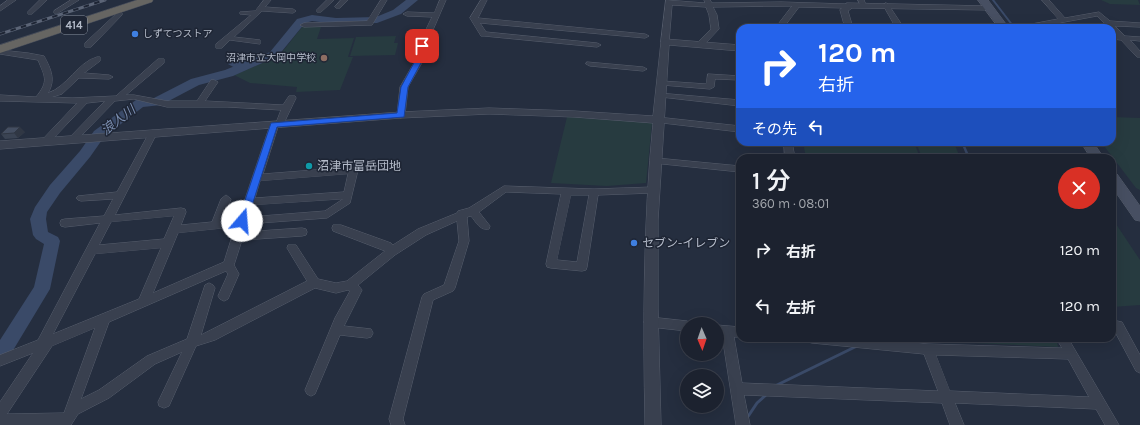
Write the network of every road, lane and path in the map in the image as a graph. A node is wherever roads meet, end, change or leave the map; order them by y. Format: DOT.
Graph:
graph roads {
  1 [pos="13,0"];
  2 [pos="44,0"];
  3 [pos="76,0"];
  4 [pos="148,0"];
  5 [pos="268,0"];
  6 [pos="331,0"];
  7 [pos="346,0"];
  8 [pos="384,0"];
  9 [pos="442,0"];
  10 [pos="484,0"];
  11 [pos="1045,0"];
  12 [pos="669,1"];
  13 [pos="781,2"];
  14 [pos="862,2"];
  15 [pos="707,3"];
  16 [pos="800,3"];
  17 [pos="887,4"];
  18 [pos="986,4"];
  19 [pos="847,6"];
  20 [pos="338,7"];
  21 [pos="0,9"];
  22 [pos="117,10"];
  23 [pos="293,10"];
  24 [pos="259,11"];
  25 [pos="319,11"];
  26 [pos="56,12"];
  27 [pos="30,13"];
  28 [pos="242,13"];
  29 [pos="407,14"];
  30 [pos="436,15"];
  31 [pos="475,20"];
  32 [pos="1063,20"];
  33 [pos="1108,23"];
  34 [pos="783,24"];
  35 [pos="847,24"];
  36 [pos="898,24"];
  37 [pos="1001,24"];
  38 [pos="1042,24"];
  39 [pos="1140,24"];
  40 [pos="304,25"];
  41 [pos="225,31"];
  42 [pos="236,31"];
  43 [pos="1116,31"];
  44 [pos="645,36"];
  45 [pos="228,38"];
  46 [pos="1116,38"];
  47 [pos="1123,38"];
  48 [pos="1140,38"];
  49 [pos="257,42"];
  50 [pos="665,42"];
  51 [pos="88,45"];
  52 [pos="596,45"];
  53 [pos="219,46"];
  54 [pos="699,46"];
  55 [pos="736,48"];
  56 [pos="0,50"];
  57 [pos="1140,55"];
  58 [pos="97,59"];
  59 [pos="160,61"];
  60 [pos="590,64"];
  61 [pos="643,69"];
  62 [pos="77,75"];
  63 [pos="109,77"];
  64 [pos="736,78"];
  65 [pos="214,82"];
  66 [pos="661,89"];
  67 [pos="0,98"];
  68 [pos="40,98"];
  69 [pos="116,98"];
  70 [pos="292,98"];
  71 [pos="85,100"];
  72 [pos="736,102"];
  73 [pos="198,105"];
  74 [pos="286,108"];
  75 [pos="401,115"];
  76 [pos="657,120"];
  77 [pos="276,125"];
  78 [pos="736,129"];
  79 [pos="153,133"];
  80 [pos="72,139"];
  81 [pos="45,142"];
  82 [pos="0,145"];
  83 [pos="656,160"];
  84 [pos="736,169"];
  85 [pos="256,178"];
  86 [pos="1116,183"];
  87 [pos="653,190"];
  88 [pos="567,191"];
  89 [pos="594,192"];
  90 [pos="120,195"];
  91 [pos="348,195"];
  92 [pos="81,198"];
  93 [pos="226,199"];
  94 [pos="248,202"];
  95 [pos="468,213"];
  96 [pos="1140,216"];
  97 [pos="108,218"];
  98 [pos="65,222"];
  99 [pos="242,222"];
  100 [pos="216,225"];
  101 [pos="484,226"];
  102 [pos="338,228"];
  103 [pos="174,229"];
  104 [pos="302,232"];
  105 [pos="237,236"];
  106 [pos="168,243"];
  107 [pos="292,248"];
  108 [pos="92,250"];
  109 [pos="392,251"];
  110 [pos="228,265"];
  111 [pos="314,283"];
  112 [pos="350,285"];
  113 [pos="209,288"];
  114 [pos="224,296"];
  115 [pos="144,301"];
  116 [pos="104,319"];
  117 [pos="650,322"];
  118 [pos="680,325"];
  119 [pos="1116,326"];
  120 [pos="336,330"];
  121 [pos="724,330"];
  122 [pos="736,332"];
  123 [pos="367,333"];
  124 [pos="724,337"];
  125 [pos="45,342"];
  126 [pos="858,342"];
  127 [pos="1064,342"];
  128 [pos="192,343"];
  129 [pos="928,349"];
  130 [pos="1071,354"];
  131 [pos="0,361"];
  132 [pos="1140,367"];
  133 [pos="738,389"];
  134 [pos="311,390"];
  135 [pos="946,397"];
  136 [pos="164,402"];
  137 [pos="1099,403"];
  138 [pos="0,413"];
  139 [pos="68,418"];
  140 [pos="0,420"];
  141 [pos="398,425"];
  142 [pos="654,425"];
  143 [pos="743,425"];
  144 [pos="957,425"];
  145 [pos="1112,425"];
  1 -- 21 [label="street"];
  2 -- 27 [label="street"];
  3 -- 26 [label="street"];
  4 -- 22 [label="highway, 414"];
  5 -- 24 [label="street"];
  6 -- 25 [label="street"];
  7 -- 20 [label="street"];
  8 -- 40 [label="street"];
  9 -- 30 [label="street"];
  10 -- 31 [label="street"];
  11 -- 32 [label="street"];
  12 -- 15 [label="street"];
  12 -- 50 [label="street"];
  13 -- 15 [label="street"];
  13 -- 16 [label="street"];
  14 -- 17 [label="street"];
  14 -- 19 [label="street"];
  15 -- 54 [label="street"];
  16 -- 19 [label="street"];
  16 -- 34 [label="street"];
  17 -- 18 [label="street"];
  17 -- 36 [label="street"];
  18 -- 37 [label="main road"];
  19 -- 35 [label="street"];
  22 -- 51 [label="street"];
  22 -- 56 [label="highway, 414"];
  23 -- 24 [label="street"];
  24 -- 28 [label="street"];
  24 -- 42 [label="street"];
  29 -- 30 [label="street"];
  30 -- 75 [label="street"];
  31 -- 44 [label="street"];
  31 -- 52 [label="street"];
  32 -- 33 [label="street"];
  32 -- 38 [label="street"];
  33 -- 39 [label="street"];
  41 -- 42 [label="street"];
  42 -- 45 [label="street"];
  43 -- 47 [label="street"];
  45 -- 49 [label="street"];
  45 -- 53 [label="street"];
  46 -- 47 [label="street"];
  47 -- 48 [label="street"];
  47 -- 57 [label="street"];
  50 -- 54 [label="street"];
  50 -- 66 [label="street"];
  54 -- 55 [label="street"];
  56 -- 68 [label="street"];
  58 -- 62 [label="street"];
  59 -- 69 [label="street"];
  60 -- 61 [label="street"];
  62 -- 63 [label="street"];
  62 -- 68 [label="street"];
  64 -- 66 [label="street"];
  65 -- 73 [label="street"];
  66 -- 72 [label="street"];
  66 -- 76 [label="street"];
  67 -- 68 [label="street"];
  68 -- 71 [label="street"];
  69 -- 71 [label="street"];
  69 -- 73 [label="street"];
  69 -- 80 [label="street"];
  70 -- 74 [label="street"];
  71 -- 81 [label="street"];
  73 -- 74 [label="street"];
  74 -- 77 [label="street"];
  75 -- 76 [label="street"];
  75 -- 77 [label="street"];
  76 -- 78 [label="street"];
  76 -- 83 [label="street"];
  77 -- 79 [label="street"];
  77 -- 85 [label="street"];
  79 -- 80 [label="street"];
  79 -- 90 [label="street"];
  80 -- 81 [label="street"];
  81 -- 82 [label="street"];
  83 -- 84 [label="street"];
  83 -- 87 [label="street"];
  85 -- 91 [label="street"];
  85 -- 94 [label="street"];
  86 -- 96 [label="main road"];
  87 -- 89 [label="street"];
  87 -- 117 [label="street"];
  88 -- 89 [label="street"];
  88 -- 89 [label="street"];
  88 -- 95 [label="street"];
  90 -- 92 [label="street"];
  90 -- 97 [label="street"];
  91 -- 94 [label="street"];
  91 -- 99 [label="street"];
  93 -- 100 [label="street"];
  94 -- 99 [label="street"];
  95 -- 101 [label="street"];
  95 -- 109 [label="street"];
  95 -- 141 [label="street"];
  97 -- 98 [label="street"];
  97 -- 103 [label="street"];
  97 -- 108 [label="street"];
  99 -- 100 [label="street"];
  99 -- 105 [label="street"];
  100 -- 103 [label="street"];
  102 -- 109 [label="street"];
  103 -- 106 [label="street"];
  104 -- 105 [label="street"];
  105 -- 110 [label="street"];
  106 -- 108 [label="street"];
  106 -- 115 [label="street"];
  107 -- 111 [label="street"];
  108 -- 125 [label="street"];
  109 -- 112 [label="street"];
  110 -- 114 [label="street"];
  110 -- 115 [label="street"];
  111 -- 112 [label="street"];
  111 -- 128 [label="street"];
  112 -- 120 [label="street"];
  113 -- 128 [label="street"];
  115 -- 116 [label="street"];
  116 -- 125 [label="street"];
  116 -- 139 [label="street"];
  117 -- 118 [label="street"];
  117 -- 142 [label="street"];
  119 -- 132 [label="street"];
  120 -- 123 [label="street"];
  120 -- 134 [label="street"];
  121 -- 122 [label="street"];
  124 -- 133 [label="street"];
  125 -- 131 [label="street"];
  125 -- 138 [label="street"];
  126 -- 129 [label="street"];
  127 -- 130 [label="street"];
  128 -- 136 [label="street"];
  128 -- 139 [label="street"];
  129 -- 130 [label="street"];
  129 -- 135 [label="street"];
  130 -- 137 [label="street"];
  133 -- 135 [label="street"];
  133 -- 143 [label="street"];
  135 -- 137 [label="street"];
  135 -- 144 [label="street"];
  137 -- 145 [label="street"];
  139 -- 140 [label="street"];
}
